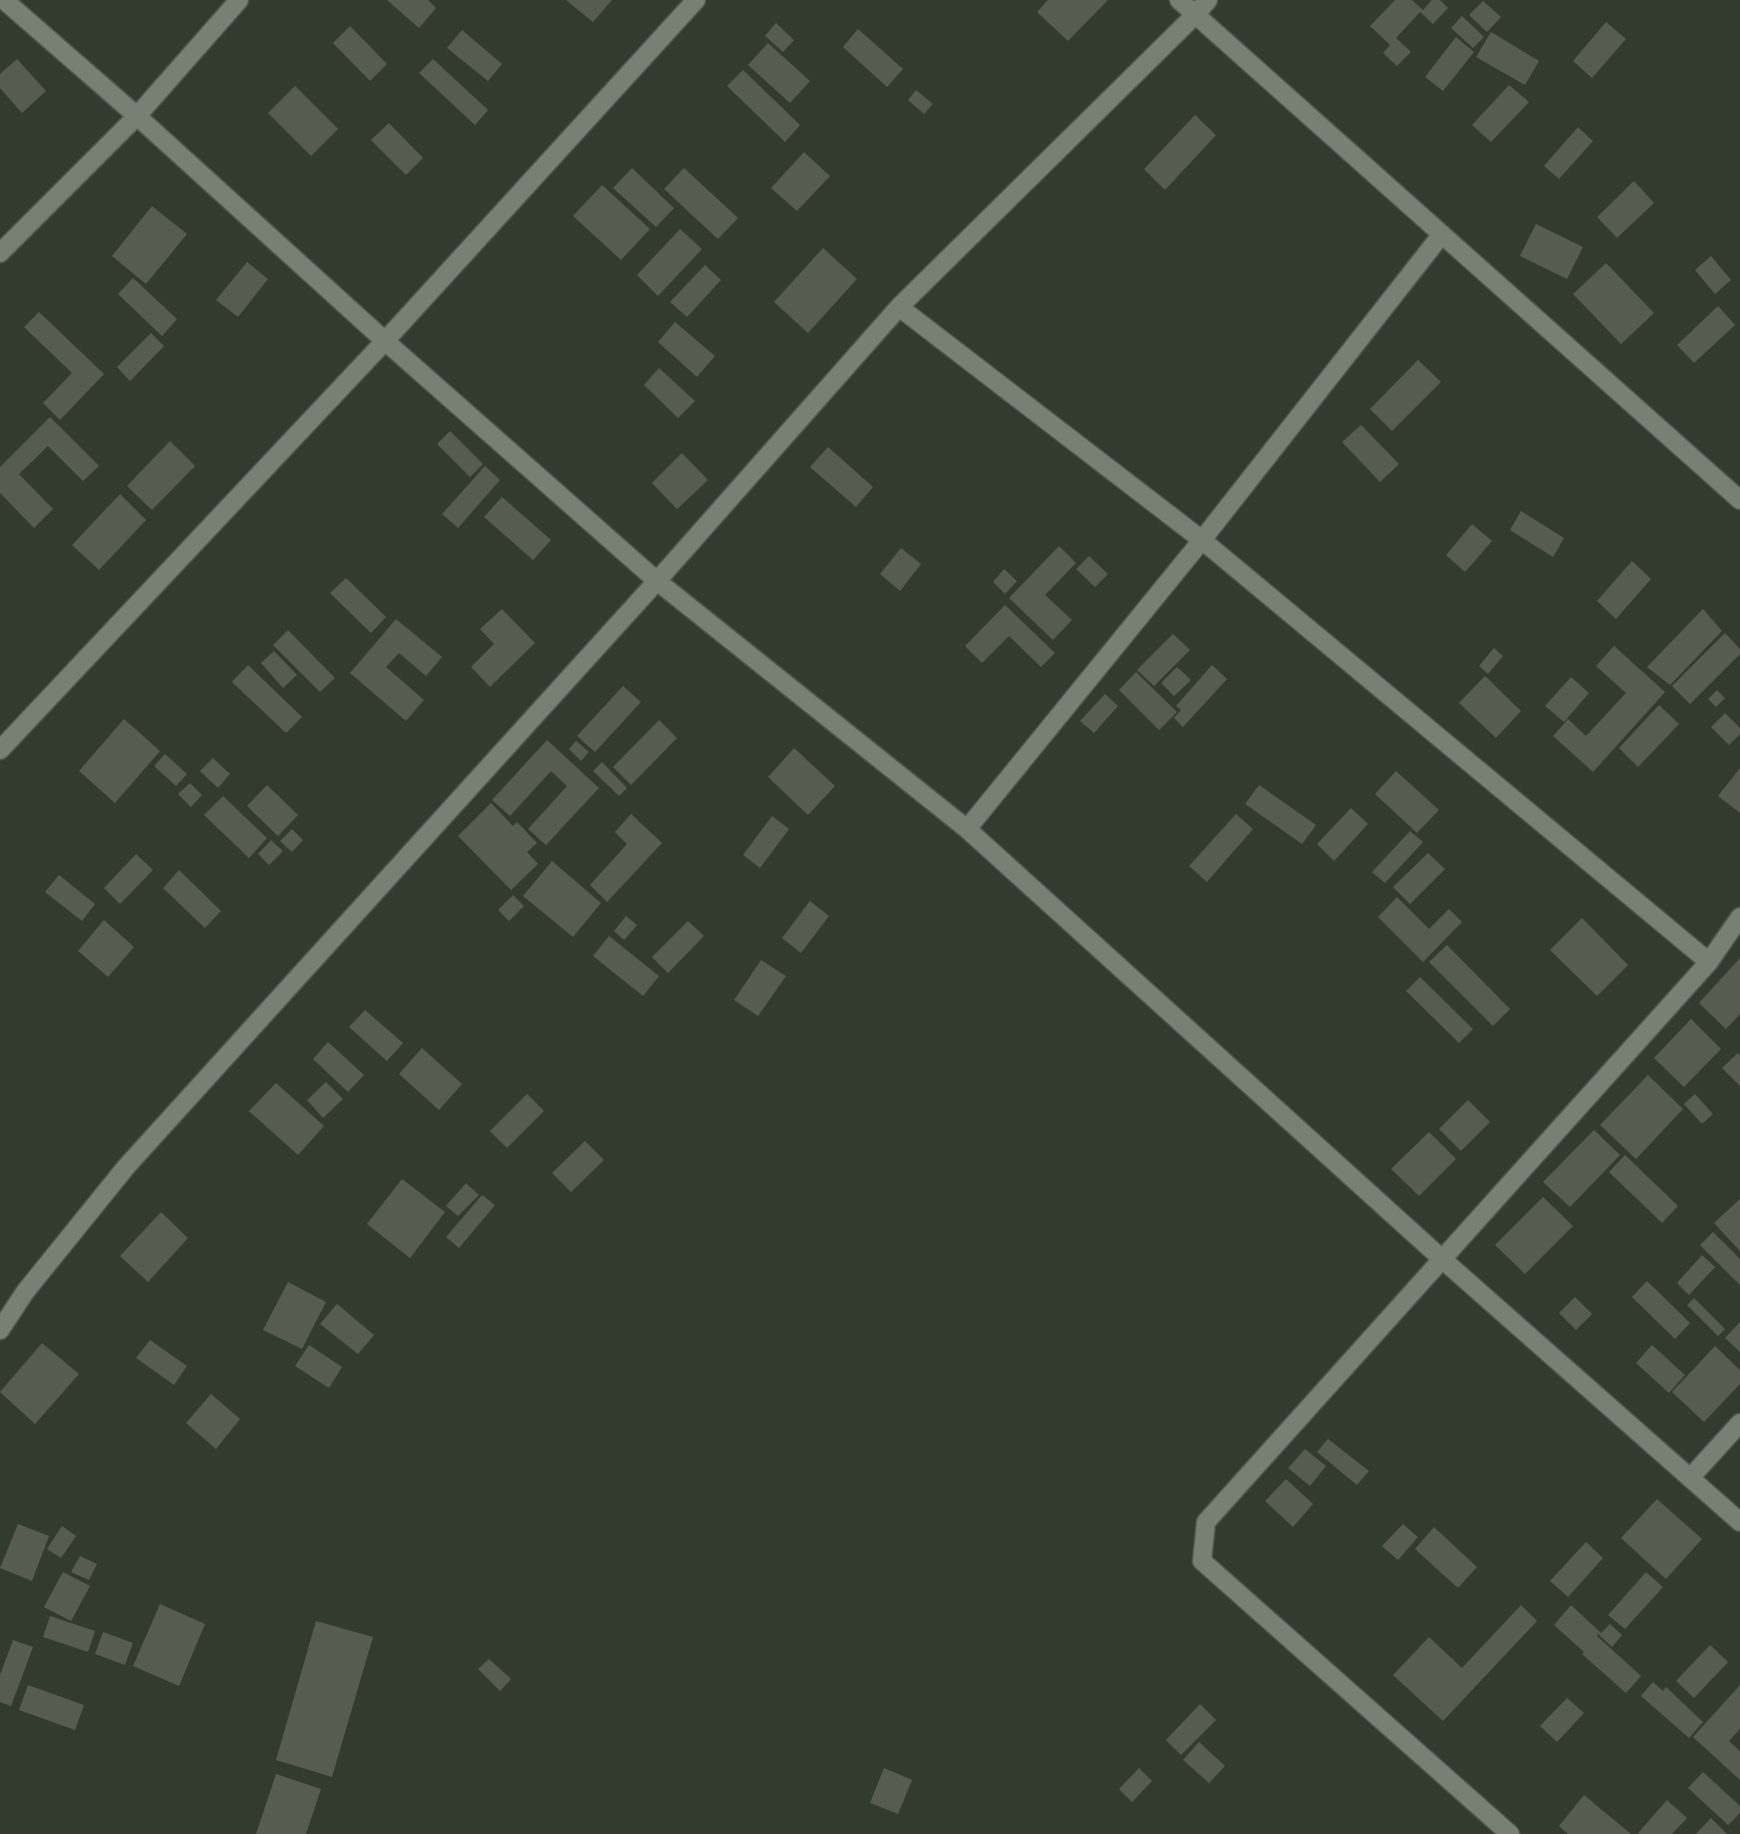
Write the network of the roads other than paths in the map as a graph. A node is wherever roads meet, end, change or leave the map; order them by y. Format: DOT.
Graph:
graph roads {
  1 [pos="4,0"];
  2 [pos="239,0"];
  3 [pos="696,0"];
  4 [pos="1179,0"];
  5 [pos="1208,0"];
  6 [pos="1195,15"];
  7 [pos="137,116"];
  8 [pos="1442,234"];
  9 [pos="0,253"];
  10 [pos="899,307"];
  11 [pos="384,341"];
  12 [pos="1740,500"];
  13 [pos="1202,540"];
  14 [pos="657,581"];
  15 [pos="0,750"];
  16 [pos="967,829"];
  17 [pos="1740,917"];
  18 [pos="1709,962"];
  19 [pos="1442,1259"];
  20 [pos="0,1330"];
  21 [pos="1740,1423"];
  22 [pos="1690,1478"];
  23 [pos="1740,1522"];
  24 [pos="1510,1834"];
  1 -- 7 [label="street"];
  2 -- 7 [label="street"];
  3 -- 11 [label="street"];
  4 -- 6 [label="street"];
  5 -- 6 [label="street"];
  6 -- 8 [label="street"];
  6 -- 10 [label="street"];
  7 -- 9 [label="street"];
  7 -- 11 [label="street"];
  8 -- 12 [label="street"];
  8 -- 13 [label="street"];
  10 -- 13 [label="street"];
  10 -- 14 [label="street"];
  11 -- 14 [label="street"];
  11 -- 15 [label="street"];
  13 -- 16 [label="street"];
  13 -- 18 [label="street"];
  14 -- 16 [label="street"];
  14 -- 20 [label="street"];
  16 -- 19 [label="street"];
  17 -- 18 [label="street"];
  18 -- 19 [label="street"];
  19 -- 22 [label="street"];
  19 -- 24 [label="street"];
  21 -- 22 [label="street"];
  22 -- 23 [label="street"];
}
